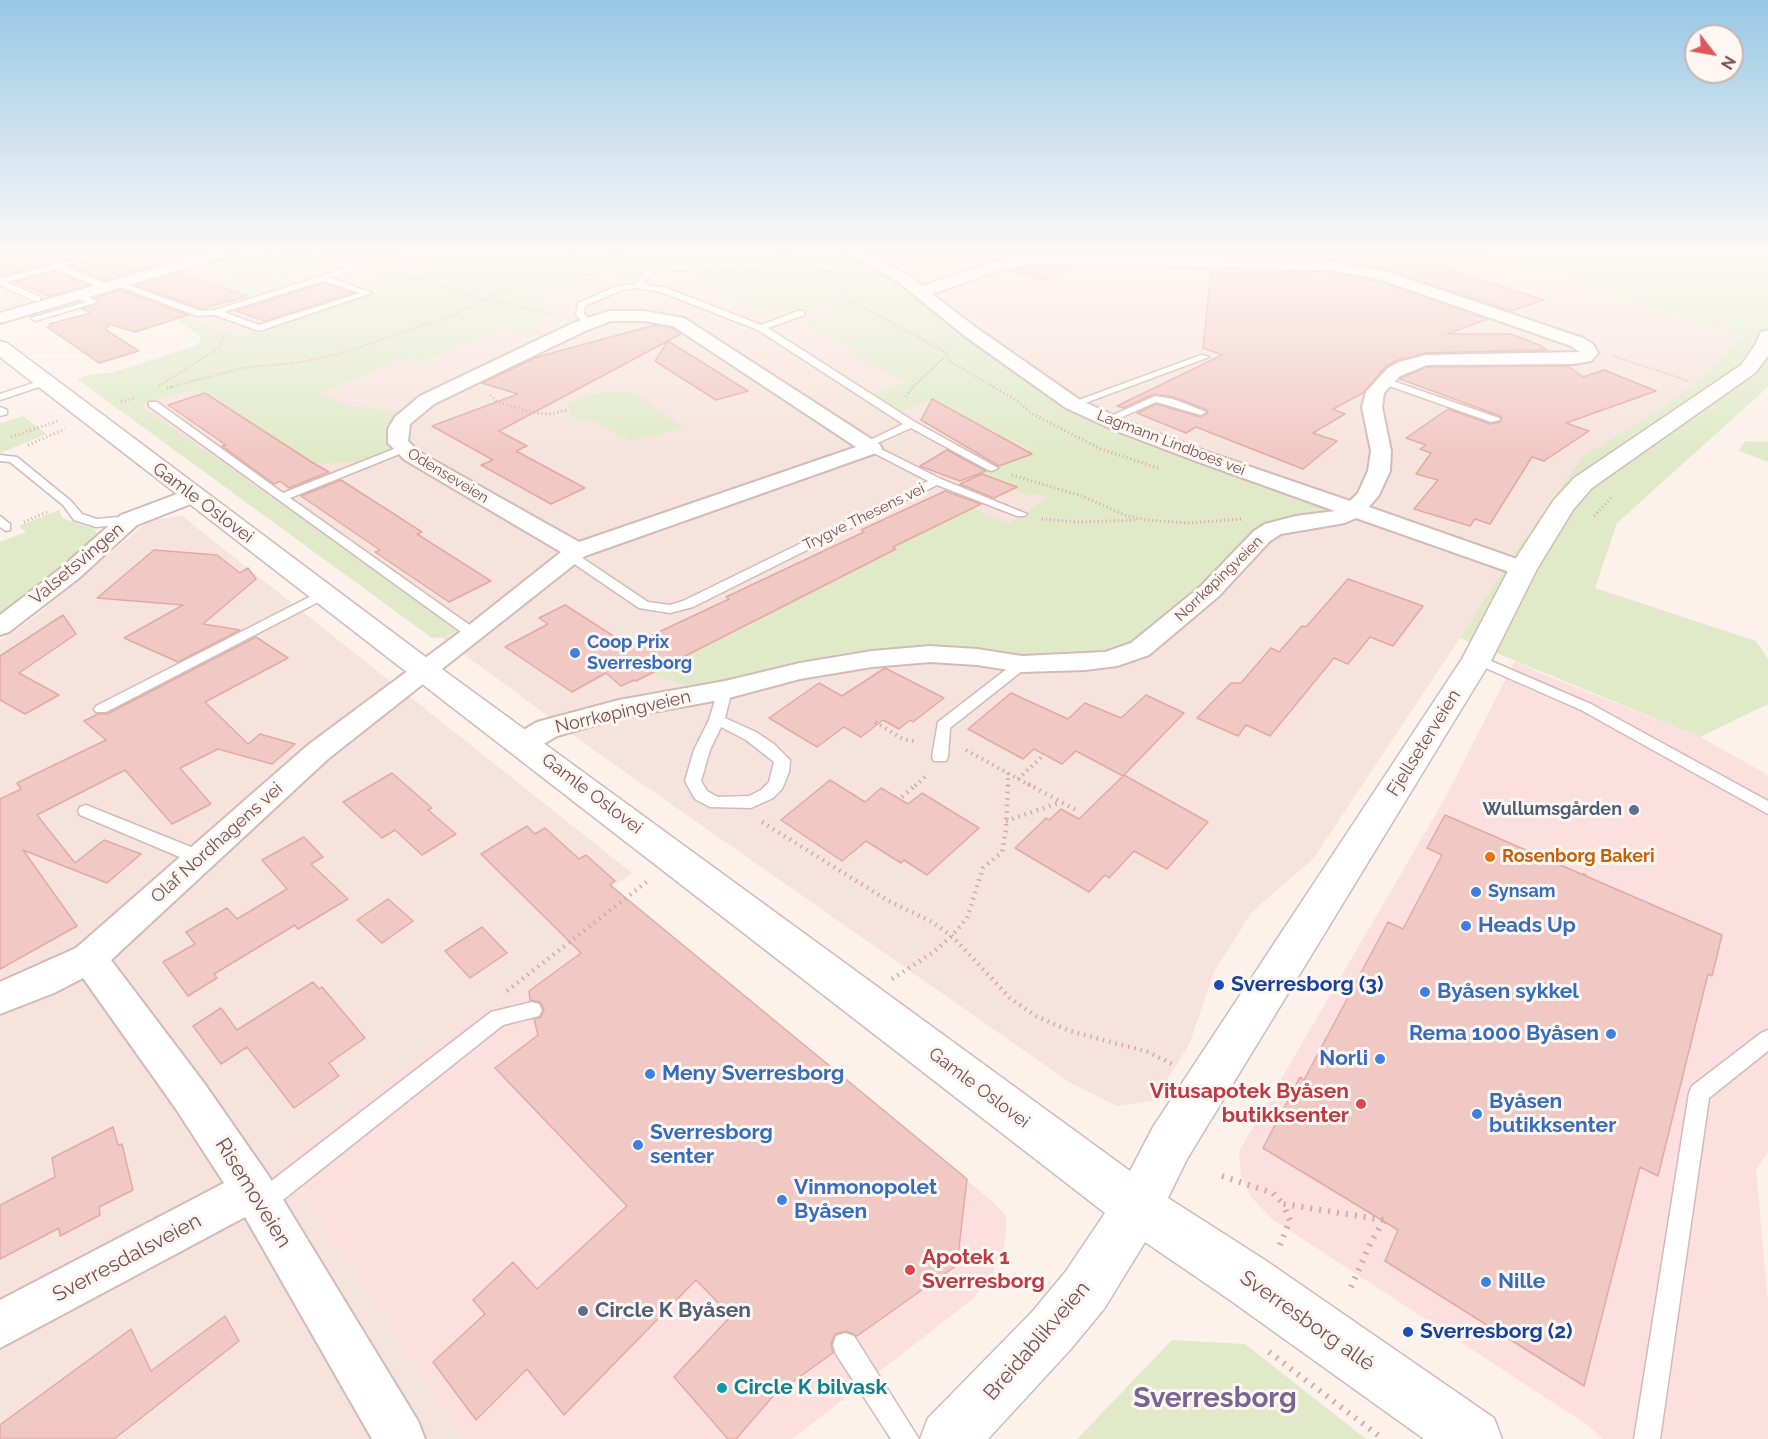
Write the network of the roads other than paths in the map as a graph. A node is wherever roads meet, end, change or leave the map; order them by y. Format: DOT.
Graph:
graph roads {
  1 [pos="236,319"];
  2 [pos="287,319"];
  3 [pos="582,319"];
  4 [pos="665,319"];
  5 [pos="738,319"];
  6 [pos="785,319"];
  7 [pos="955,319"];
  8 [pos="1508,319"];
  9 [pos="761,328"];
  10 [pos="1768,336"];
  11 [pos="0,347"];
  12 [pos="1204,357"];
  13 [pos="1384,381"];
  14 [pos="45,382"];
  15 [pos="0,397"];
  16 [pos="153,404"];
  17 [pos="1073,404"];
  18 [pos="1201,412"];
  19 [pos="1107,420"];
  20 [pos="1495,420"];
  21 [pos="911,424"];
  22 [pos="869,446"];
  23 [pos="403,449"];
  24 [pos="0,458"];
  25 [pos="992,468"];
  26 [pos="936,481"];
  27 [pos="192,495"];
  28 [pos="282,496"];
  29 [pos="1355,509"];
  30 [pos="1021,514"];
  31 [pos="129,520"];
  32 [pos="574,554"];
  33 [pos="1523,569"];
  34 [pos="323,594"];
  35 [pos="0,627"];
  36 [pos="473,634"];
  37 [pos="1478,659"];
  38 [pos="1022,664"];
  39 [pos="424,671"];
  40 [pos="725,690"];
  41 [pos="101,709"];
  42 [pos="717,720"];
  43 [pos="523,743"];
  44 [pos="940,749"];
  45 [pos="1768,808"];
  46 [pos="86,811"];
  47 [pos="200,858"];
  48 [pos="89,958"];
  49 [pos="0,998"];
  50 [pos="532,1010"];
  51 [pos="1768,1038"];
  52 [pos="257,1196"];
  53 [pos="1138,1207"];
  54 [pos="0,1325"];
  55 [pos="844,1345"];
  56 [pos="400,1439"];
  57 [pos="906,1439"];
  58 [pos="949,1439"];
  59 [pos="1473,1439"];
  60 [pos="1647,1439"];
  1 -- 2 [label="lane"];
  3 -- 23 [label="street, Odenseveien"];
  4 -- 22 [label="street, Odenseveien"];
  5 -- 9 [label="lane"];
  6 -- 9 [label="lane"];
  7 -- 17 [label="street, Lagmann Lindboes vei"];
  8 -- 13 [label="street"];
  9 -- 21 [label="lane"];
  10 -- 33 [label="street, Fjellseterveien"];
  11 -- 14 [label="street, Gamle Oslovei"];
  12 -- 17 [label="lane"];
  13 -- 20 [label="lane"];
  13 -- 29 [label="street"];
  14 -- 15 [label="lane"];
  14 -- 27 [label="street, Gamle Oslovei"];
  16 -- 28 [label="lane"];
  17 -- 19 [label="street, Lagmann Lindboes vei"];
  18 -- 19 [label="lane"];
  19 -- 29 [label="street, Lagmann Lindboes vei"];
  21 -- 22 [label="lane"];
  21 -- 25 [label="lane"];
  22 -- 26 [label="lane, Trygve Thesens vei"];
  22 -- 32 [label="street"];
  23 -- 28 [label="lane"];
  23 -- 32 [label="street, Odenseveien"];
  24 -- 31 [label="lane"];
  26 -- 30 [label="lane"];
  26 -- 32 [label="lane, Trygve Thesens vei"];
  27 -- 31 [label="street, Valsetsvingen"];
  27 -- 34 [label="street, Gamle Oslovei"];
  28 -- 36 [label="lane"];
  29 -- 33 [label="street, Lagmann Lindboes vei"];
  29 -- 38 [label="street, Norrkøpingveien"];
  31 -- 35 [label="street, Valsetsvingen"];
  32 -- 36 [label="street"];
  33 -- 37 [label="street, Fjellseterveien"];
  34 -- 39 [label="street, Gamle Oslovei"];
  34 -- 41 [label="lane"];
  36 -- 39 [label="street"];
  37 -- 45 [label="lane"];
  37 -- 53 [label="street, Fjellseterveien"];
  38 -- 40 [label="street, Norrkøpingveien"];
  38 -- 44 [label="lane"];
  39 -- 43 [label="street, Gamle Oslovei"];
  39 -- 47 [label="street, Olaf Nordhagens vei"];
  40 -- 42 [label="lane, Norrkøpingveien"];
  40 -- 43 [label="street, Norrkøpingveien"];
  42 -- 42 [label="lane, Norrkøpingveien"];
  43 -- 53 [label="street, Gamle Oslovei"];
  46 -- 47 [label="lane"];
  47 -- 48 [label="street, Olaf Nordhagens vei"];
  48 -- 49 [label="street, Olaf Nordhagens vei"];
  48 -- 52 [label="street, Risemoveien"];
  50 -- 52 [label="lane"];
  51 -- 60 [label="lane"];
  52 -- 54 [label="street, Sverresdalsveien"];
  52 -- 56 [label="street, Risemoveien"];
  53 -- 58 [label="street, Breidablikveien"];
  53 -- 59 [label="street, Sverresborg allé"];
  55 -- 57 [label="lane"];
}
